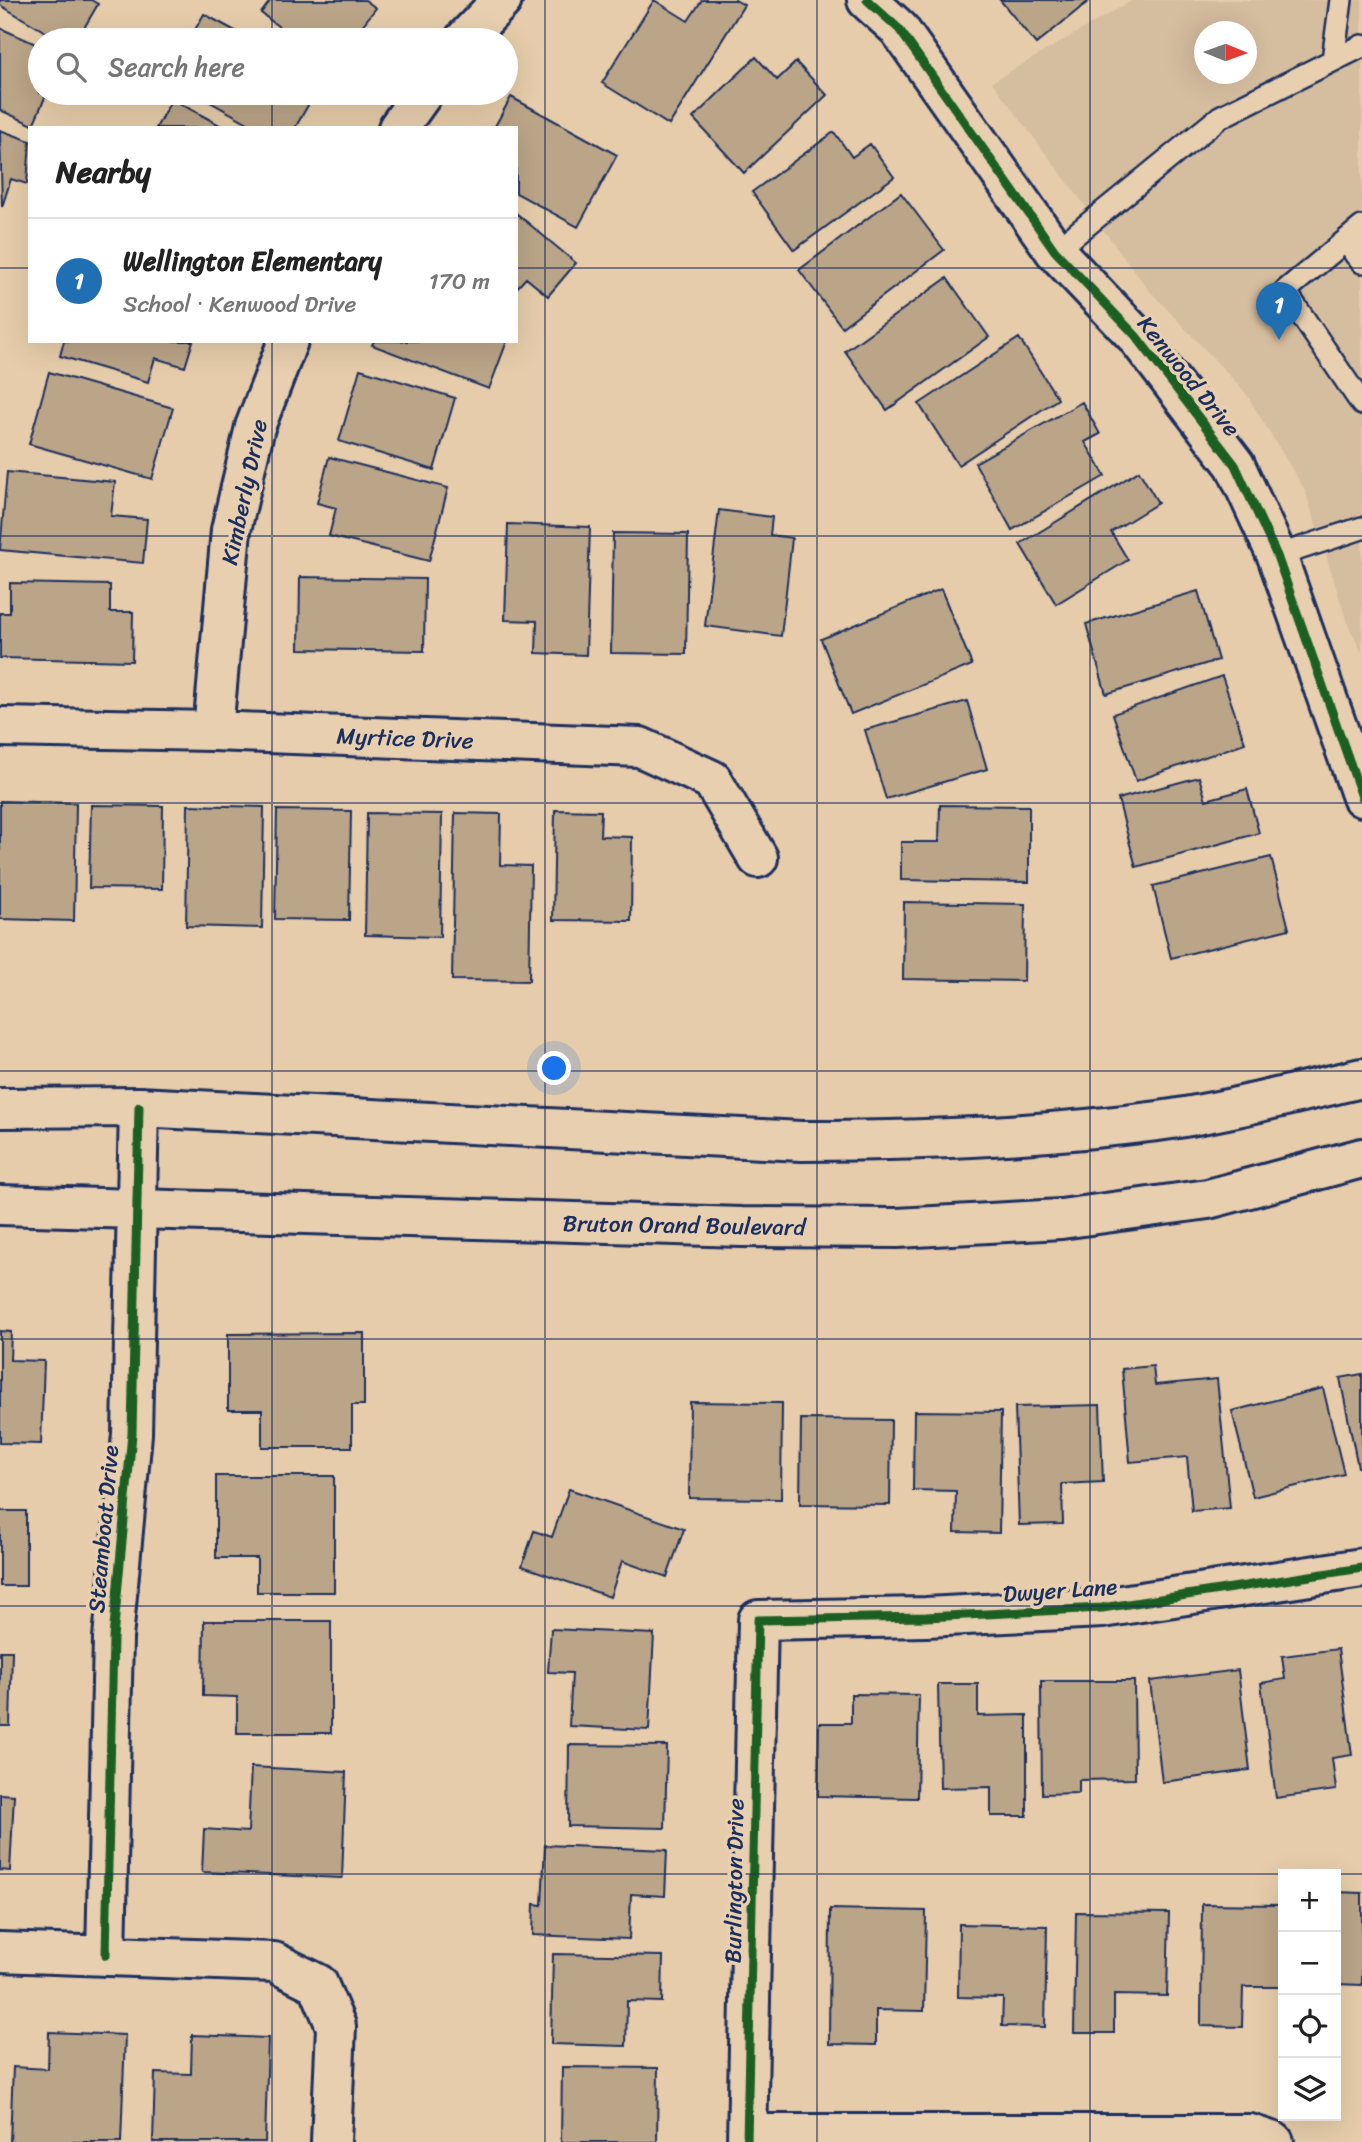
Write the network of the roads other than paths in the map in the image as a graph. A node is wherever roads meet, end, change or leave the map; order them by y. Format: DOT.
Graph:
graph roads {
  1 [pos="502,0"];
  2 [pos="867,0"];
  3 [pos="1341,0"];
  4 [pos="475,28"];
  5 [pos="1362,46"];
  6 [pos="1333,60"];
  7 [pos="414,105"];
  8 [pos="399,126"];
  9 [pos="1362,227"];
  10 [pos="1362,234"];
  11 [pos="1055,251"];
  12 [pos="1362,262"];
  13 [pos="287,343"];
  14 [pos="1362,404"];
  15 [pos="1362,528"];
  16 [pos="1278,556"];
  17 [pos="0,727"];
  18 [pos="213,731"];
  19 [pos="1362,797"];
  20 [pos="758,858"];
  21 [pos="1362,1078"];
  22 [pos="139,1107"];
  23 [pos="0,1108"];
  24 [pos="1362,1158"];
  25 [pos="0,1205"];
  26 [pos="136,1209"];
  27 [pos="1362,1568"];
  28 [pos="758,1620"];
  29 [pos="0,1952"];
  30 [pos="106,1955"];
  31 [pos="748,2138"];
  32 [pos="331,2142"];
  33 [pos="1273,2142"];
  1 -- 4 [label="street"];
  2 -- 11 [label="street, Kenwood Drive"];
  3 -- 6 [label="lane"];
  5 -- 6 [label="lane"];
  6 -- 11 [label="lane"];
  7 -- 8 [label="street"];
  9 -- 14 [label="lane"];
  10 -- 12 [label="lane"];
  11 -- 16 [label="street, Kenwood Drive"];
  13 -- 18 [label="street, Kimberly Drive"];
  15 -- 16 [label="lane"];
  16 -- 19 [label="street, Kenwood Drive"];
  17 -- 18 [label="street, Myrtice Drive"];
  18 -- 20 [label="street, Myrtice Drive"];
  21 -- 22 [label="street"];
  22 -- 23 [label="street"];
  22 -- 26 [label="street, Steamboat Drive"];
  24 -- 26 [label="street, Bruton Orand Boulevard"];
  25 -- 26 [label="street, Bruton Orand Boulevard"];
  26 -- 30 [label="street, Steamboat Drive"];
  27 -- 28 [label="street, Dwyer Lane"];
  28 -- 31 [label="street, Burlington Drive"];
  29 -- 30 [label="street"];
  30 -- 32 [label="street"];
  31 -- 33 [label="street"];
}
